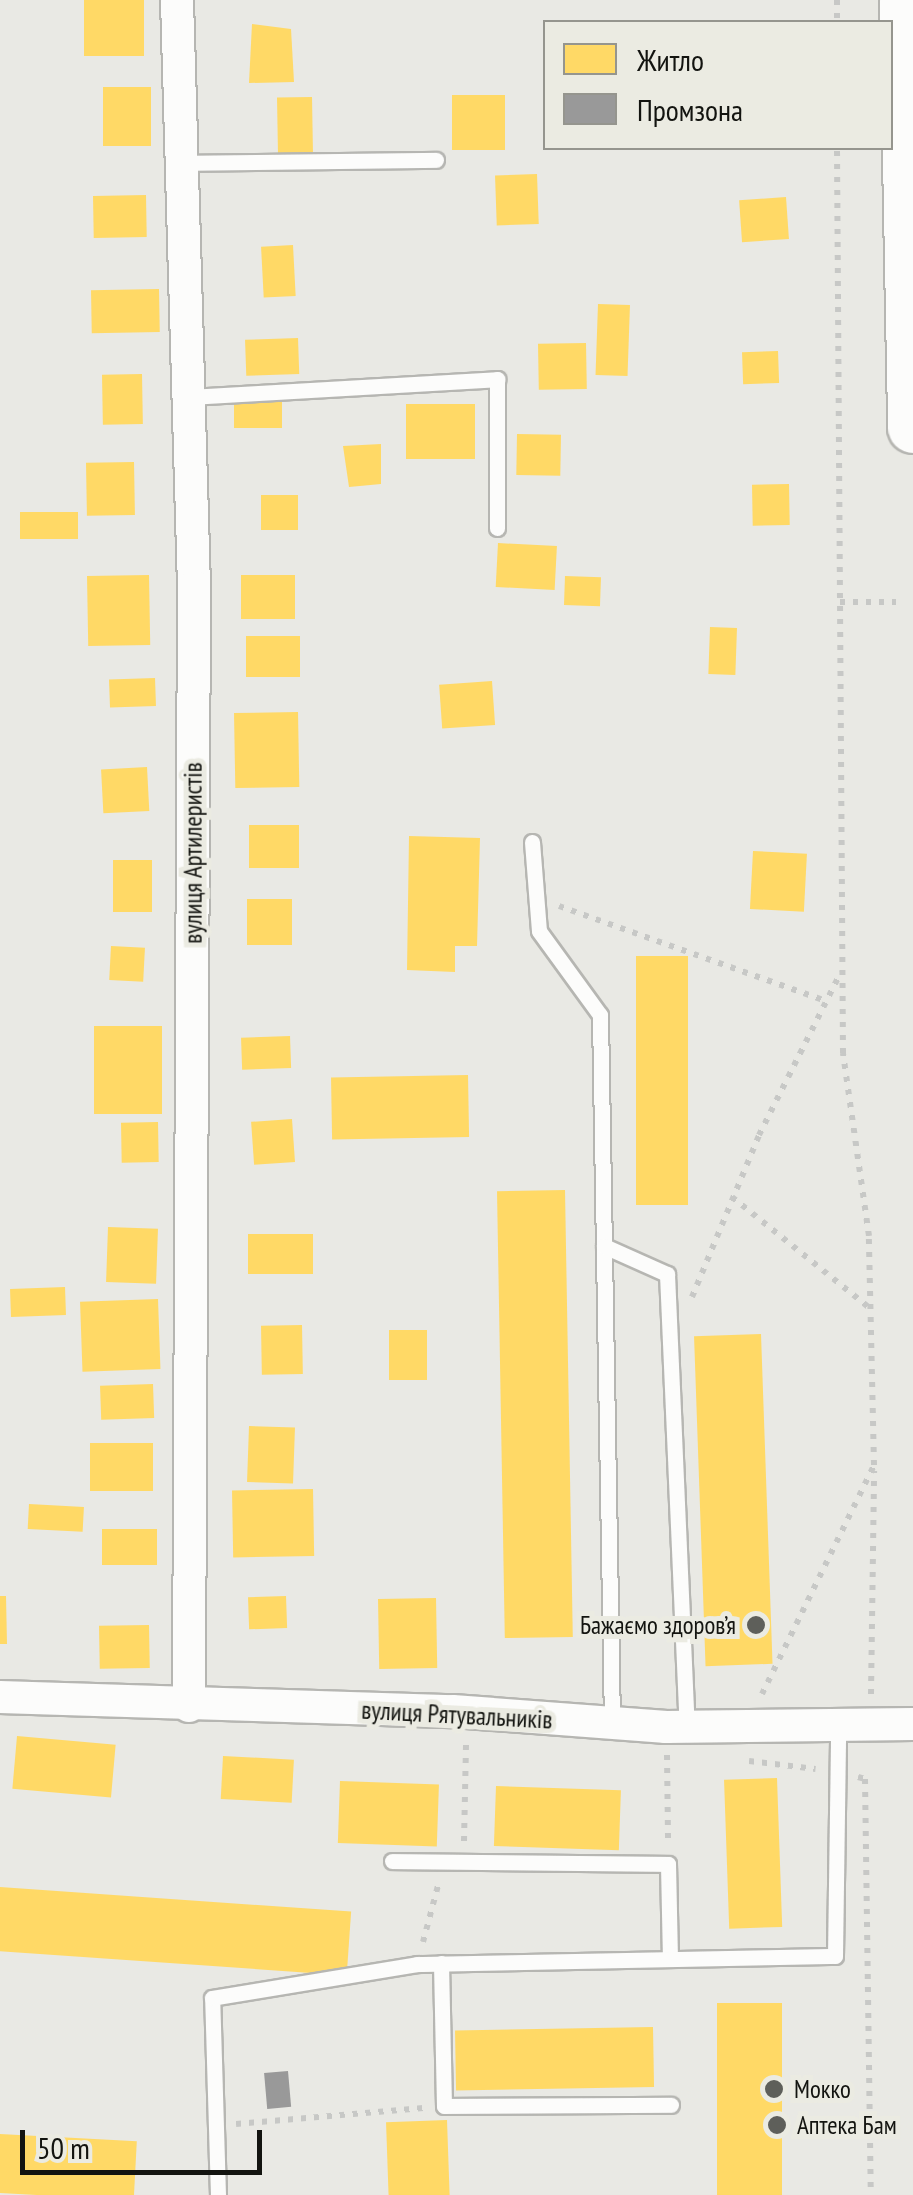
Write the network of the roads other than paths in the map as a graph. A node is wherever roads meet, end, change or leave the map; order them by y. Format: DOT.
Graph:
graph roads {
  1 [pos="177,0"];
  2 [pos="905,0"];
  3 [pos="910,122"];
  4 [pos="436,160"];
  5 [pos="180,163"];
  6 [pos="188,397"];
  7 [pos="913,428"];
  8 [pos="497,528"];
  9 [pos="532,842"];
  10 [pos="604,1246"];
  11 [pos="0,1696"];
  12 [pos="189,1706"];
  13 [pos="913,1724"];
  14 [pos="612,1725"];
  15 [pos="676,1727"];
  16 [pos="838,1728"];
  17 [pos="392,1860"];
  18 [pos="670,1957"];
  19 [pos="442,1964"];
  20 [pos="671,2105"];
  21 [pos="218,2195"];
  1 -- 5 [label="street, вулиця Артилеристів"];
  2 -- 3 [label="main road"];
  3 -- 7 [label="main road"];
  4 -- 5 [label="lane"];
  5 -- 6 [label="street, вулиця Артилеристів"];
  6 -- 8 [label="lane"];
  6 -- 12 [label="street, вулиця Артилеристів"];
  9 -- 10 [label="lane"];
  10 -- 14 [label="lane"];
  10 -- 15 [label="lane"];
  11 -- 12 [label="street, вулиця Рятувальників"];
  12 -- 14 [label="street, вулиця Рятувальників"];
  13 -- 16 [label="street, вулиця Рятувальників"];
  14 -- 15 [label="street, вулиця Рятувальників"];
  15 -- 16 [label="street, вулиця Рятувальників"];
  16 -- 18 [label="lane"];
  17 -- 18 [label="lane"];
  18 -- 19 [label="lane"];
  19 -- 20 [label="lane"];
  19 -- 21 [label="lane"];
}
